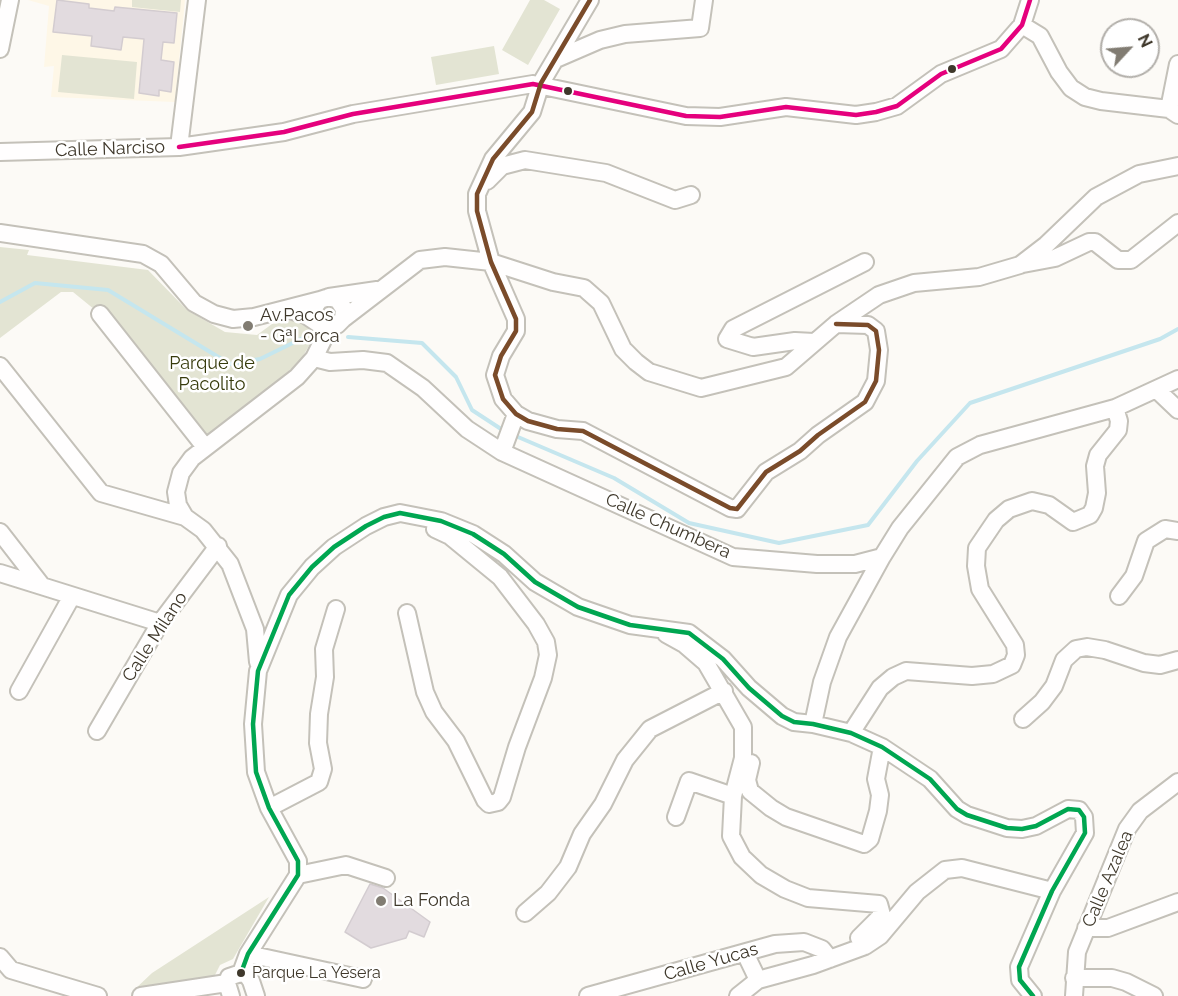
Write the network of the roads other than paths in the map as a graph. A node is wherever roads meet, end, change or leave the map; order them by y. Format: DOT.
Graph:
graph roads {
  1 [pos="10,0"];
  2 [pos="197,0"];
  3 [pos="590,0"];
  4 [pos="704,0"];
  5 [pos="1030,0"];
  6 [pos="1022,25"];
  7 [pos="0,49"];
  8 [pos="556,59"];
  9 [pos="1178,64"];
  10 [pos="541,83"];
  11 [pos="1174,112"];
  12 [pos="179,147"];
  13 [pos="0,152"];
  14 [pos="1178,166"];
  15 [pos="477,194"];
  16 [pos="691,195"];
  17 [pos="1178,223"];
  18 [pos="0,233"];
  19 [pos="1051,251"];
  20 [pos="491,262"];
  21 [pos="865,262"];
  22 [pos="378,289"];
  23 [pos="324,298"];
  24 [pos="289,310"];
  25 [pos="100,314"];
  26 [pos="330,323"];
  27 [pos="836,324"];
  28 [pos="814,342"];
  29 [pos="314,358"];
  30 [pos="0,366"];
  31 [pos="1178,379"];
  32 [pos="1157,390"];
  33 [pos="1115,408"];
  34 [pos="1178,410"];
  35 [pos="516,414"];
  36 [pos="205,447"];
  37 [pos="502,452"];
  38 [pos="421,516"];
  39 [pos="185,517"];
  40 [pos="1178,531"];
  41 [pos="0,532"];
  42 [pos="218,546"];
  43 [pos="882,557"];
  44 [pos="0,573"];
  45 [pos="42,586"];
  46 [pos="72,596"];
  47 [pos="1119,596"];
  48 [pos="336,609"];
  49 [pos="406,613"];
  50 [pos="160,623"];
  51 [pos="654,628"];
  52 [pos="1178,660"];
  53 [pos="258,671"];
  54 [pos="749,688"];
  55 [pos="19,691"];
  56 [pos="724,691"];
  57 [pos="1023,718"];
  58 [pos="813,724"];
  59 [pos="97,731"];
  60 [pos="851,733"];
  61 [pos="882,747"];
  62 [pos="1178,782"];
  63 [pos="733,796"];
  64 [pos="269,808"];
  65 [pos="676,817"];
  66 [pos="298,875"];
  67 [pos="386,878"];
  68 [pos="1052,891"];
  69 [pos="1178,902"];
  70 [pos="525,913"];
  71 [pos="1086,928"];
  72 [pos="865,946"];
  73 [pos="745,953"];
  74 [pos="248,954"];
  75 [pos="0,957"];
  76 [pos="830,959"];
  77 [pos="241,973"];
  78 [pos="1074,978"];
  79 [pos="363,979"];
  80 [pos="758,980"];
  81 [pos="229,990"];
  82 [pos="98,996"];
  83 [pos="141,996"];
  84 [pos="256,996"];
  85 [pos="588,996"];
  86 [pos="738,996"];
  87 [pos="1033,996"];
  88 [pos="1074,996"];
  89 [pos="1154,996"];
  1 -- 7 [label="street"];
  2 -- 12 [label="street, Calle Narciso"];
  3 -- 8 [label="street"];
  4 -- 8 [label="street"];
  5 -- 6 [label="street"];
  6 -- 10 [label="street"];
  6 -- 11 [label="street"];
  8 -- 10 [label="street"];
  9 -- 11 [label="street"];
  10 -- 12 [label="street"];
  10 -- 15 [label="street"];
  12 -- 13 [label="street, Calle Narciso"];
  14 -- 19 [label="street"];
  15 -- 16 [label="street"];
  15 -- 20 [label="street"];
  17 -- 19 [label="street"];
  18 -- 24 [label="street"];
  19 -- 27 [label="street"];
  20 -- 22 [label="street"];
  20 -- 28 [label="street"];
  20 -- 35 [label="street"];
  21 -- 28 [label="street"];
  22 -- 23 [label="street"];
  22 -- 26 [label="street"];
  23 -- 24 [label="street"];
  23 -- 26 [label="street"];
  23 -- 26 [label="street"];
  24 -- 26 [label="street"];
  25 -- 36 [label="street"];
  26 -- 29 [label="street"];
  27 -- 28 [label="street"];
  27 -- 35 [label="street"];
  29 -- 36 [label="street"];
  29 -- 37 [label="street, Calle Chumbera"];
  30 -- 39 [label="street"];
  31 -- 32 [label="street"];
  32 -- 33 [label="street"];
  32 -- 34 [label="street"];
  33 -- 43 [label="street"];
  33 -- 60 [label="street"];
  35 -- 37 [label="street"];
  36 -- 39 [label="street"];
  37 -- 43 [label="street, Calle Chumbera"];
  38 -- 49 [label="street"];
  38 -- 51 [label="street"];
  38 -- 53 [label="street"];
  39 -- 42 [label="street"];
  40 -- 47 [label="street"];
  41 -- 45 [label="street"];
  42 -- 50 [label="street, Calle Milano"];
  42 -- 53 [label="street"];
  43 -- 58 [label="street"];
  44 -- 45 [label="street"];
  45 -- 46 [label="street"];
  46 -- 50 [label="street"];
  46 -- 55 [label="street"];
  48 -- 64 [label="street"];
  50 -- 59 [label="street, Calle Milano"];
  51 -- 54 [label="street"];
  51 -- 56 [label="street"];
  52 -- 57 [label="street"];
  53 -- 64 [label="street"];
  54 -- 58 [label="street"];
  54 -- 61 [label="street"];
  56 -- 63 [label="street"];
  56 -- 70 [label="street"];
  58 -- 60 [label="street"];
  60 -- 61 [label="street"];
  61 -- 68 [label="street"];
  62 -- 71 [label="street, Calle Azalea"];
  63 -- 65 [label="street"];
  63 -- 72 [label="street"];
  64 -- 66 [label="street"];
  66 -- 67 [label="street"];
  66 -- 74 [label="street"];
  68 -- 72 [label="street"];
  68 -- 87 [label="street"];
  69 -- 71 [label="street"];
  71 -- 78 [label="street, Calle Azalea"];
  72 -- 76 [label="street"];
  73 -- 76 [label="street, Calle Yucas"];
  73 -- 80 [label="street"];
  73 -- 85 [label="street, Calle Yucas"];
  74 -- 77 [label="street"];
  74 -- 79 [label="street"];
  75 -- 82 [label="street"];
  76 -- 80 [label="street"];
  77 -- 81 [label="street"];
  77 -- 84 [label="street"];
  78 -- 88 [label="street, Calle Azalea"];
  78 -- 89 [label="street"];
  80 -- 86 [label="street"];
  81 -- 83 [label="street"];
}
